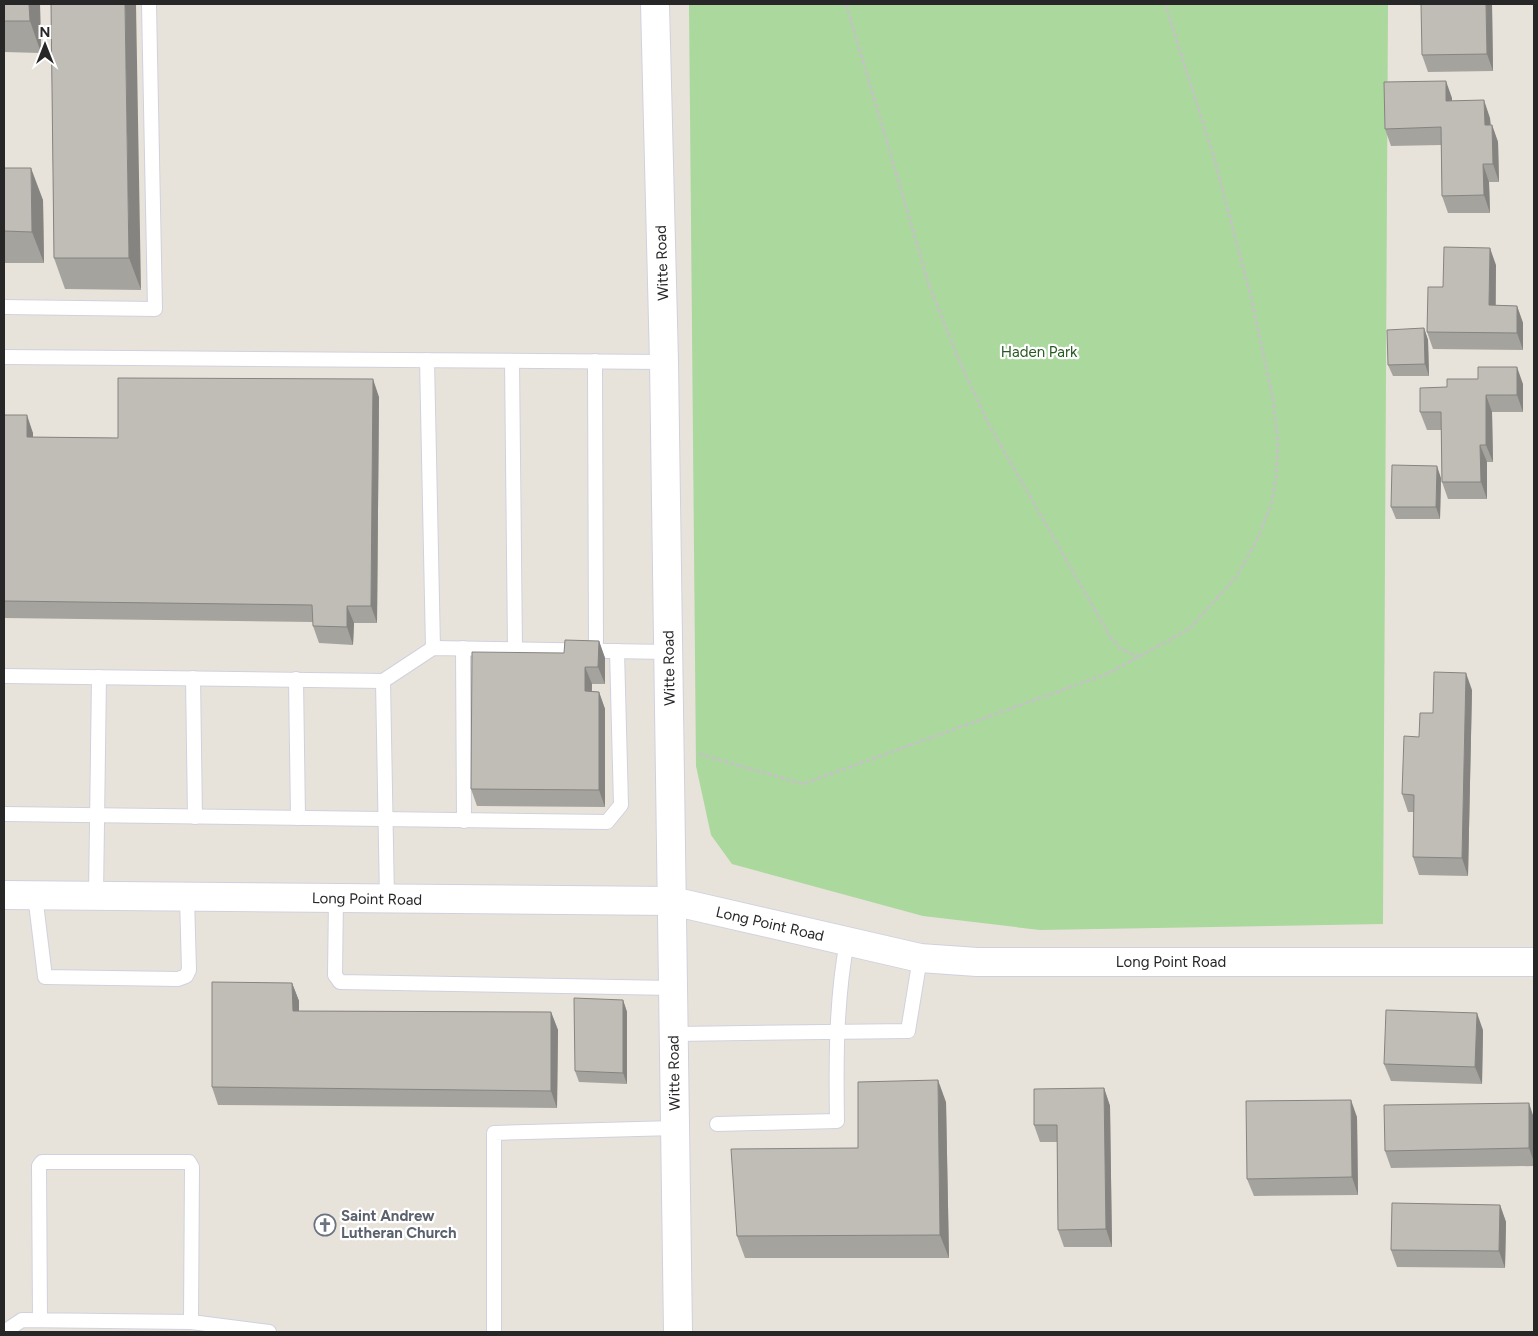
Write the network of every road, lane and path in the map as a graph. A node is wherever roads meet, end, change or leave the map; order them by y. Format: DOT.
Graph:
graph roads {
  1 [pos="149,4"];
  2 [pos="655,4"];
  3 [pos="846,4"];
  4 [pos="1165,4"];
  5 [pos="4,308"];
  6 [pos="4,357"];
  7 [pos="427,360"];
  8 [pos="512,361"];
  9 [pos="595,361"];
  10 [pos="664,362"];
  11 [pos="434,648"];
  12 [pos="463,648"];
  13 [pos="516,649"];
  14 [pos="596,651"];
  15 [pos="618,651"];
  16 [pos="668,652"];
  17 [pos="1138,658"];
  18 [pos="4,676"];
  19 [pos="99,677"];
  20 [pos="193,678"];
  21 [pos="296,679"];
  22 [pos="383,681"];
  23 [pos="670,745"];
  24 [pos="4,814"];
  25 [pos="97,816"];
  26 [pos="195,817"];
  27 [pos="298,818"];
  28 [pos="387,820"];
  29 [pos="464,821"];
  30 [pos="4,895"];
  31 [pos="35,895"];
  32 [pos="96,896"];
  33 [pos="187,897"];
  34 [pos="336,898"];
  35 [pos="387,899"];
  36 [pos="672,902"];
  37 [pos="847,941"];
  38 [pos="920,958"];
  39 [pos="1534,962"];
  40 [pos="673,988"];
  41 [pos="836,1032"];
  42 [pos="674,1034"];
  43 [pos="717,1124"];
  44 [pos="675,1128"];
  45 [pos="40,1319"];
  46 [pos="191,1322"];
  47 [pos="4,1332"];
  48 [pos="269,1332"];
  49 [pos="494,1332"];
  50 [pos="678,1332"];
  1 -- 5 [label="lane"];
  2 -- 10 [label="main road, Witte Road"];
  3 -- 17 [label="path"];
  4 -- 17 [label="path"];
  6 -- 7 [label="lane"];
  7 -- 8 [label="lane"];
  7 -- 11 [label="lane"];
  8 -- 9 [label="lane"];
  8 -- 13 [label="lane"];
  9 -- 10 [label="lane"];
  9 -- 14 [label="lane"];
  10 -- 16 [label="main road, Witte Road"];
  11 -- 12 [label="lane"];
  11 -- 22 [label="lane"];
  12 -- 13 [label="lane"];
  12 -- 29 [label="lane"];
  13 -- 14 [label="lane"];
  14 -- 15 [label="lane"];
  15 -- 16 [label="lane"];
  15 -- 29 [label="lane"];
  16 -- 23 [label="main road, Witte Road"];
  17 -- 23 [label="path"];
  18 -- 19 [label="lane"];
  19 -- 20 [label="lane"];
  19 -- 25 [label="lane"];
  20 -- 21 [label="lane"];
  20 -- 26 [label="lane"];
  21 -- 22 [label="lane"];
  21 -- 27 [label="lane"];
  22 -- 28 [label="lane"];
  23 -- 36 [label="main road, Witte Road"];
  24 -- 25 [label="lane"];
  25 -- 26 [label="lane"];
  25 -- 32 [label="lane"];
  26 -- 27 [label="lane"];
  27 -- 28 [label="lane"];
  28 -- 29 [label="lane"];
  28 -- 35 [label="lane"];
  30 -- 31 [label="main road, Long Point Road"];
  31 -- 32 [label="main road, Long Point Road"];
  31 -- 33 [label="lane"];
  32 -- 33 [label="main road, Long Point Road"];
  33 -- 34 [label="main road, Long Point Road"];
  34 -- 35 [label="main road, Long Point Road"];
  34 -- 40 [label="lane"];
  35 -- 36 [label="main road, Long Point Road"];
  36 -- 37 [label="main road, Long Point Road"];
  36 -- 40 [label="main road, Witte Road"];
  37 -- 38 [label="main road, Long Point Road"];
  37 -- 41 [label="lane"];
  38 -- 39 [label="main road, Long Point Road"];
  38 -- 41 [label="lane"];
  40 -- 42 [label="main road, Witte Road"];
  41 -- 42 [label="lane"];
  41 -- 43 [label="lane"];
  42 -- 44 [label="main road, Witte Road"];
  44 -- 49 [label="lane"];
  44 -- 50 [label="main road, Witte Road"];
  45 -- 46 [label="lane"];
  45 -- 46 [label="lane"];
  45 -- 47 [label="lane"];
  46 -- 48 [label="lane"];
}
